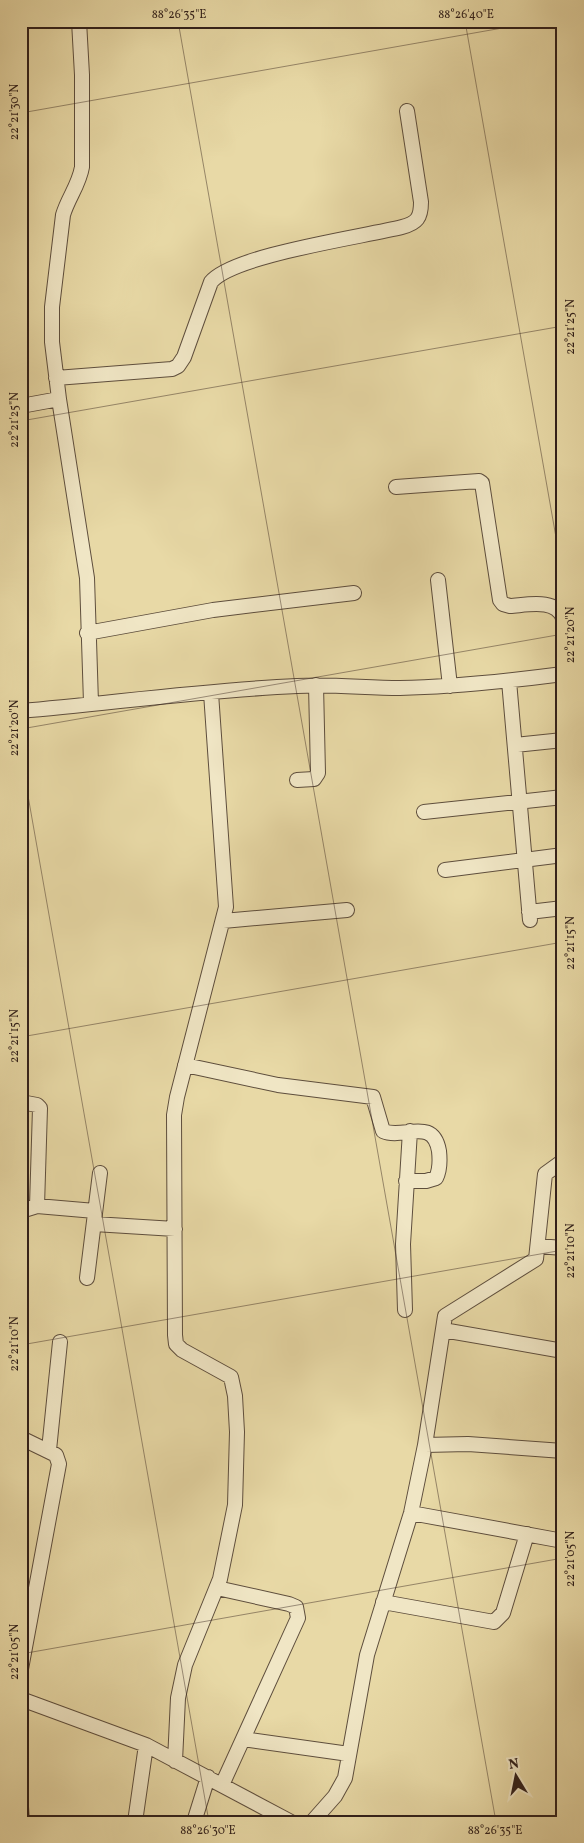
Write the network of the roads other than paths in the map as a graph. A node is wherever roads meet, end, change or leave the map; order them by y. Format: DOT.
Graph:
graph roads {
  1 [pos="79,21"];
  2 [pos="407,110"];
  3 [pos="56,378"];
  4 [pos="59,399"];
  5 [pos="21,406"];
  6 [pos="396,487"];
  7 [pos="438,580"];
  8 [pos="354,593"];
  9 [pos="563,618"];
  10 [pos="87,632"];
  11 [pos="563,674"];
  12 [pos="509,681"];
  13 [pos="316,685"];
  14 [pos="450,686"];
  15 [pos="211,693"];
  16 [pos="91,703"];
  17 [pos="21,711"];
  18 [pos="563,740"];
  19 [pos="515,745"];
  20 [pos="297,780"];
  21 [pos="563,797"];
  22 [pos="520,801"];
  23 [pos="424,812"];
  24 [pos="563,855"];
  25 [pos="525,860"];
  26 [pos="445,870"];
  27 [pos="563,908"];
  28 [pos="347,910"];
  29 [pos="223,921"];
  30 [pos="185,1066"];
  31 [pos="21,1102"];
  32 [pos="410,1131"];
  33 [pos="563,1160"];
  34 [pos="100,1173"];
  35 [pos="406,1181"];
  36 [pos="37,1206"];
  37 [pos="21,1211"];
  38 [pos="94,1218"];
  39 [pos="175,1229"];
  40 [pos="538,1246"];
  41 [pos="563,1248"];
  42 [pos="87,1278"];
  43 [pos="405,1310"];
  44 [pos="443,1330"];
  45 [pos="60,1342"];
  46 [pos="563,1351"];
  47 [pos="21,1438"];
  48 [pos="425,1445"];
  49 [pos="49,1450"];
  50 [pos="563,1451"];
  51 [pos="411,1513"];
  52 [pos="527,1534"];
  53 [pos="563,1541"];
  54 [pos="217,1588"];
  55 [pos="384,1602"];
  56 [pos="21,1669"];
  57 [pos="22,1702"];
  58 [pos="243,1739"];
  59 [pos="146,1745"];
  60 [pos="349,1754"];
  61 [pos="175,1761"];
  62 [pos="208,1777"];
  63 [pos="222,1785"];
  64 [pos="21,1807"];
  65 [pos="22,1822"];
  66 [pos="135,1822"];
  67 [pos="194,1822"];
  68 [pos="291,1822"];
  69 [pos="312,1822"];
  1 -- 3 [label="street"];
  2 -- 3 [label="street"];
  3 -- 4 [label="street"];
  4 -- 5 [label="street"];
  4 -- 10 [label="street"];
  6 -- 9 [label="street"];
  7 -- 14 [label="street"];
  8 -- 10 [label="street"];
  10 -- 16 [label="street"];
  11 -- 12 [label="street"];
  12 -- 14 [label="street"];
  12 -- 19 [label="street"];
  13 -- 14 [label="street"];
  13 -- 15 [label="street"];
  13 -- 20 [label="street"];
  15 -- 16 [label="street"];
  15 -- 29 [label="street"];
  16 -- 17 [label="street"];
  18 -- 19 [label="street"];
  19 -- 22 [label="street"];
  21 -- 22 [label="street"];
  22 -- 23 [label="street"];
  22 -- 25 [label="street"];
  24 -- 25 [label="street"];
  25 -- 26 [label="street"];
  25 -- 27 [label="street"];
  28 -- 29 [label="street"];
  29 -- 30 [label="street"];
  30 -- 32 [label="street"];
  30 -- 39 [label="street"];
  31 -- 36 [label="street"];
  32 -- 35 [label="street"];
  32 -- 35 [label="street"];
  33 -- 40 [label="street"];
  34 -- 38 [label="street"];
  35 -- 43 [label="street"];
  36 -- 37 [label="street"];
  36 -- 38 [label="street"];
  38 -- 39 [label="street"];
  38 -- 42 [label="street"];
  39 -- 54 [label="street"];
  40 -- 41 [label="street"];
  40 -- 44 [label="street"];
  44 -- 46 [label="street"];
  44 -- 48 [label="street"];
  45 -- 49 [label="street"];
  47 -- 49 [label="street"];
  48 -- 50 [label="street"];
  48 -- 51 [label="street"];
  49 -- 56 [label="street"];
  51 -- 52 [label="street"];
  51 -- 55 [label="street"];
  52 -- 53 [label="street"];
  52 -- 55 [label="street"];
  54 -- 58 [label="street"];
  54 -- 61 [label="street"];
  55 -- 60 [label="street"];
  57 -- 59 [label="street"];
  58 -- 60 [label="street"];
  58 -- 63 [label="street"];
  59 -- 61 [label="street"];
  59 -- 66 [label="street"];
  60 -- 69 [label="street"];
  61 -- 62 [label="street"];
  62 -- 63 [label="street"];
  62 -- 67 [label="street"];
  63 -- 68 [label="street"];
  64 -- 65 [label="street"];
}
